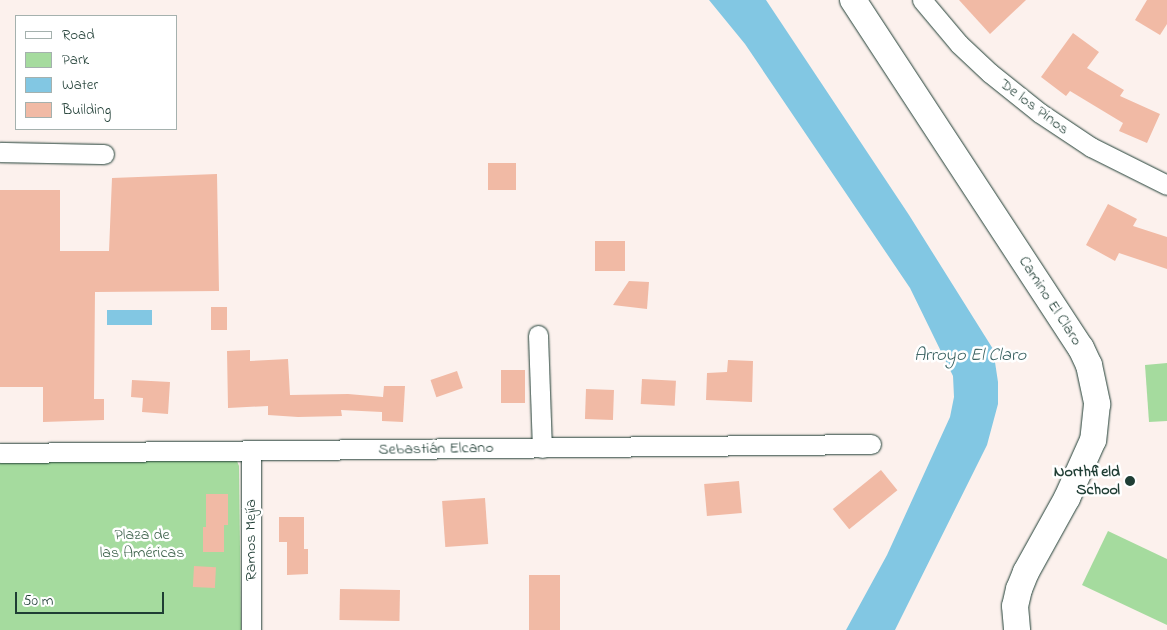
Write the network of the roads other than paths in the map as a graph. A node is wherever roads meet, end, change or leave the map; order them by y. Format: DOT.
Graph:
graph roads {
  1 [pos="854,0"];
  2 [pos="922,0"];
  3 [pos="0,152"];
  4 [pos="104,154"];
  5 [pos="1167,185"];
  6 [pos="538,335"];
  7 [pos="871,444"];
  8 [pos="542,448"];
  9 [pos="250,451"];
  10 [pos="0,453"];
  11 [pos="251,630"];
  12 [pos="1017,630"];
  1 -- 12 [label="street, Camino El Claro"];
  2 -- 5 [label="street, De los Pinos"];
  3 -- 4 [label="street"];
  6 -- 8 [label="street"];
  7 -- 8 [label="street, Sebastián Elcano"];
  8 -- 9 [label="street, Sebastián Elcano"];
  9 -- 10 [label="street, Sebastián Elcano"];
  9 -- 11 [label="street, Ramos Mejía"];
}
